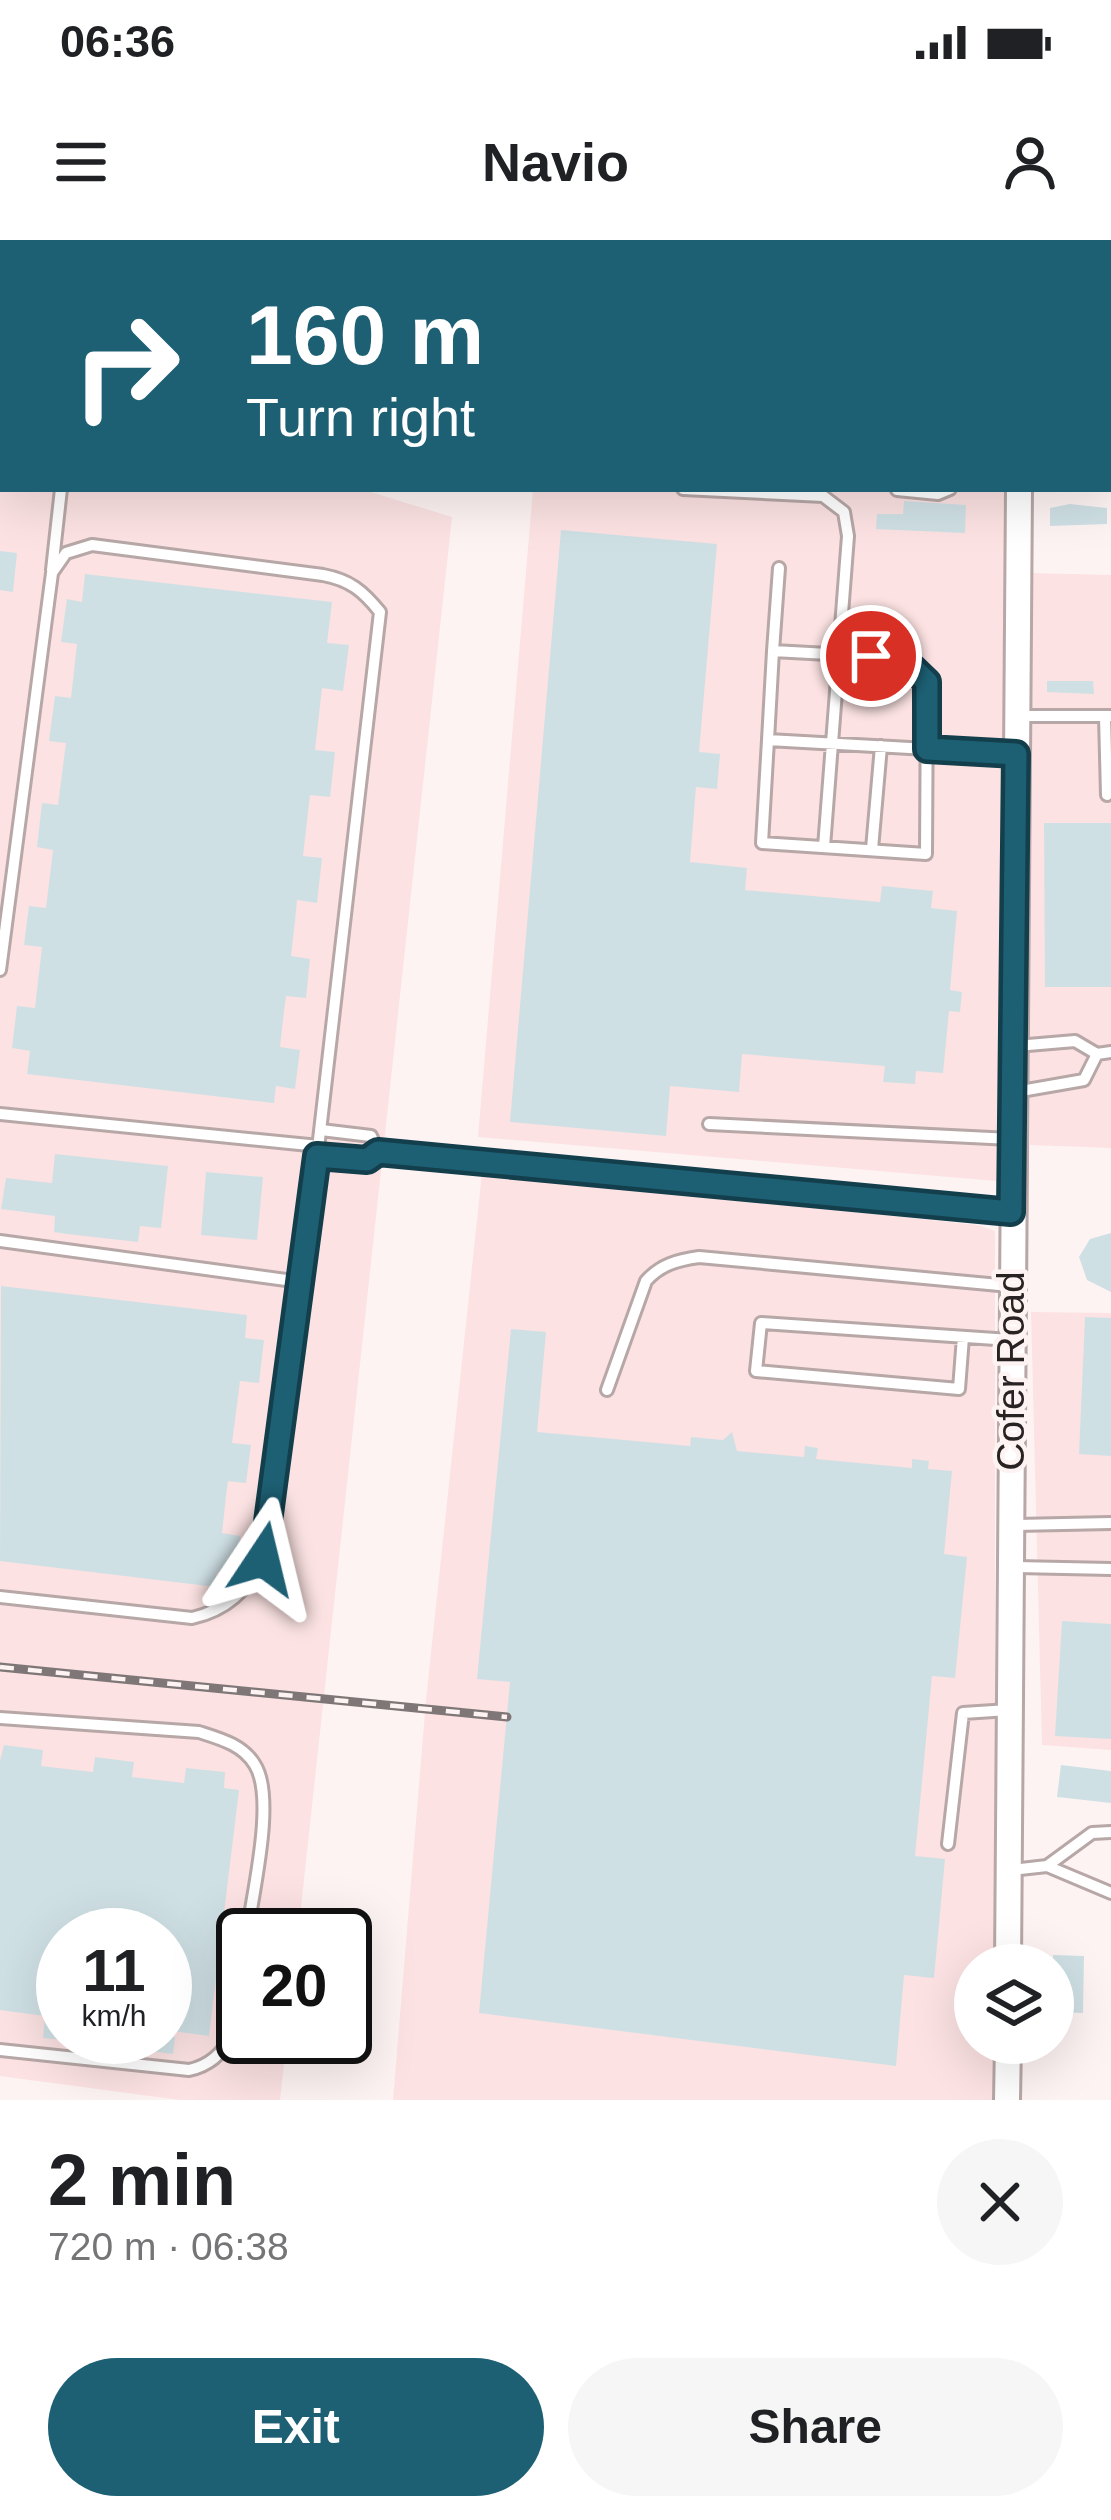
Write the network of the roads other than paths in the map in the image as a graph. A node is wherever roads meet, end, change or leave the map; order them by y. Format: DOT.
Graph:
graph roads {
  1 [pos="61,492"];
  2 [pos="792,492"];
  3 [pos="1018,492"];
  4 [pos="779,568"];
  5 [pos="52,573"];
  6 [pos="773,651"];
  7 [pos="840,654"];
  8 [pos="1016,716"];
  9 [pos="1108,716"];
  10 [pos="768,740"];
  11 [pos="834,743"];
  12 [pos="881,746"];
  13 [pos="927,749"];
  14 [pos="1016,754"];
  15 [pos="1107,795"];
  16 [pos="824,847"];
  17 [pos="872,849"];
  18 [pos="0,970"];
  19 [pos="1012,1046"];
  20 [pos="1111,1052"];
  21 [pos="1096,1054"];
  22 [pos="1012,1093"];
  23 [pos="0,1114"];
  24 [pos="709,1124"];
  25 [pos="320,1130"];
  26 [pos="1011,1139"];
  27 [pos="318,1151"];
  28 [pos="378,1152"];
  29 [pos="1011,1212"];
  30 [pos="0,1241"];
  31 [pos="301,1282"];
  32 [pos="1010,1286"];
  33 [pos="963,1337"];
  34 [pos="1010,1340"];
  35 [pos="607,1390"];
  36 [pos="1111,1523"];
  37 [pos="1010,1525"];
  38 [pos="1009,1567"];
  39 [pos="1111,1570"];
  40 [pos="0,1597"];
  41 [pos="1009,1710"];
  42 [pos="0,1718"];
  43 [pos="1111,1832"];
  44 [pos="948,1844"];
  45 [pos="1047,1866"];
  46 [pos="1008,1871"];
  47 [pos="1111,1893"];
  48 [pos="251,1908"];
  49 [pos="1008,1944"];
  50 [pos="0,2050"];
  51 [pos="216,2060"];
  52 [pos="1008,2064"];
  53 [pos="1007,2100"];
  1 -- 5 [label="lane"];
  2 -- 7 [label="lane"];
  3 -- 8 [label="street, Cofer Road"];
  4 -- 6 [label="lane"];
  5 -- 18 [label="lane"];
  5 -- 25 [label="lane"];
  6 -- 7 [label="lane"];
  6 -- 10 [label="lane"];
  7 -- 11 [label="lane"];
  7 -- 13 [label="lane"];
  8 -- 9 [label="lane"];
  8 -- 14 [label="street, Cofer Road"];
  9 -- 15 [label="lane"];
  10 -- 11 [label="lane"];
  10 -- 16 [label="lane"];
  11 -- 12 [label="lane"];
  11 -- 16 [label="lane"];
  12 -- 13 [label="lane"];
  12 -- 17 [label="lane"];
  13 -- 14 [label="lane"];
  13 -- 17 [label="lane"];
  14 -- 19 [label="street, Cofer Road"];
  16 -- 17 [label="lane"];
  19 -- 21 [label="lane"];
  19 -- 22 [label="street, Cofer Road"];
  20 -- 21 [label="lane"];
  21 -- 22 [label="lane"];
  22 -- 26 [label="street, Cofer Road"];
  23 -- 27 [label="lane"];
  24 -- 26 [label="lane"];
  25 -- 27 [label="lane"];
  25 -- 28 [label="lane"];
  26 -- 29 [label="street, Cofer Road"];
  27 -- 28 [label="lane"];
  27 -- 31 [label="lane"];
  28 -- 29 [label="lane"];
  29 -- 32 [label="street, Cofer Road"];
  30 -- 31 [label="lane"];
  31 -- 40 [label="lane"];
  32 -- 34 [label="street, Cofer Road"];
  32 -- 35 [label="lane"];
  33 -- 33 [label="lane"];
  33 -- 34 [label="lane"];
  34 -- 37 [label="street, Cofer Road"];
  36 -- 37 [label="lane"];
  37 -- 38 [label="street, Cofer Road"];
  38 -- 39 [label="lane"];
  38 -- 41 [label="street, Cofer Road"];
  41 -- 44 [label="lane"];
  41 -- 46 [label="street, Cofer Road"];
  42 -- 48 [label="lane"];
  43 -- 45 [label="lane"];
  45 -- 46 [label="lane"];
  45 -- 47 [label="lane"];
  46 -- 49 [label="street, Cofer Road"];
  50 -- 51 [label="lane"];
  52 -- 53 [label="street"];
}
